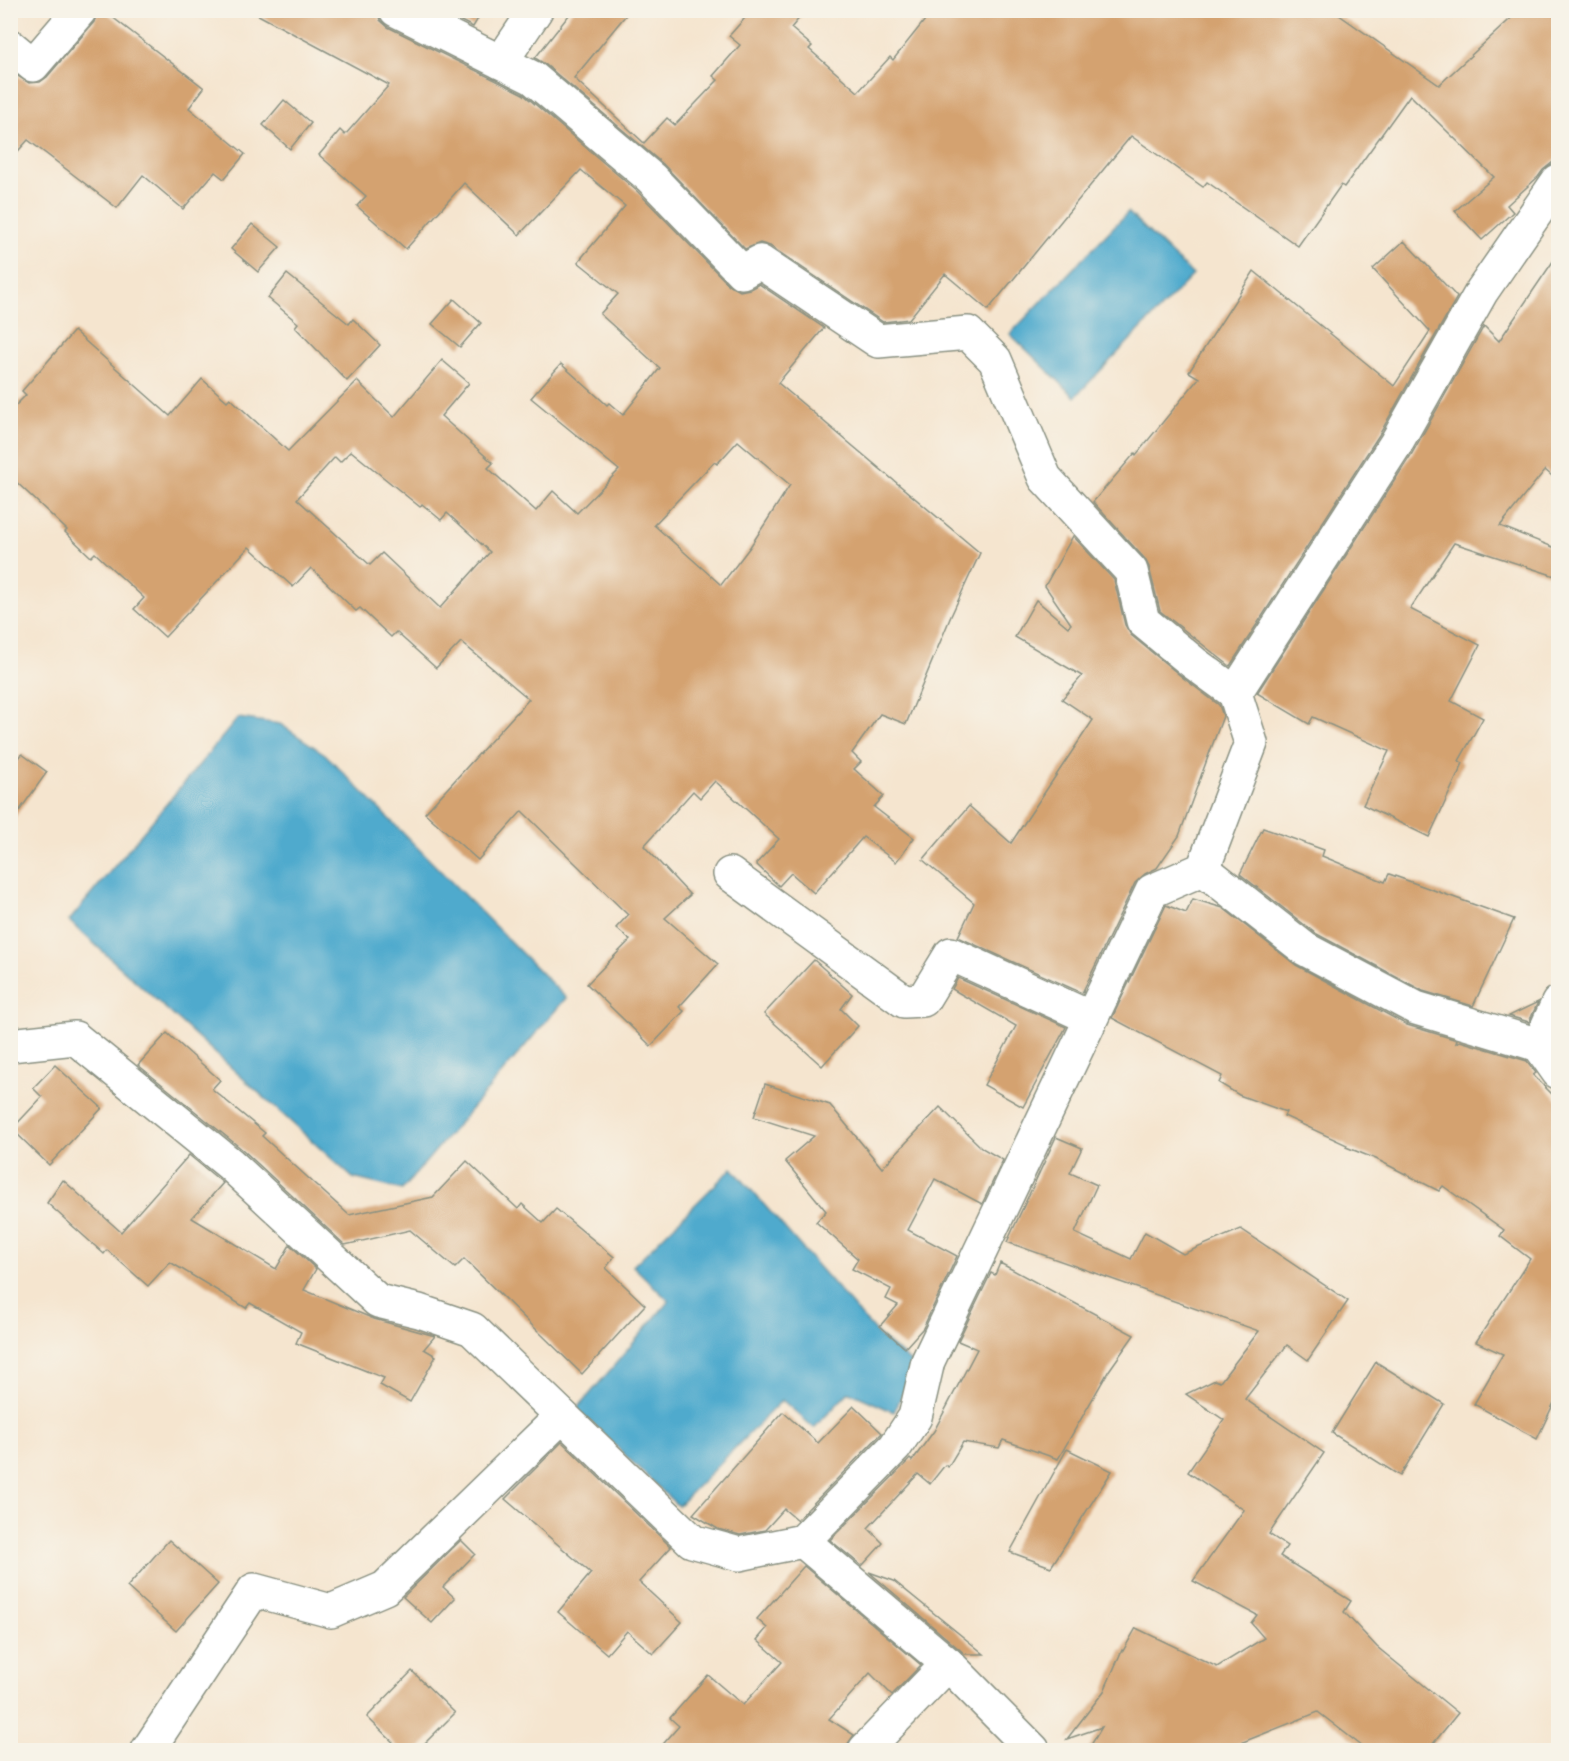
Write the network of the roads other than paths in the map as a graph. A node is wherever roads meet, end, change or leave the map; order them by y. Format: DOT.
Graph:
graph roads {
  1 [pos="80,10"];
  2 [pos="396,10"];
  3 [pos="536,10"];
  4 [pos="10,46"];
  5 [pos="501,62"];
  6 [pos="1558,181"];
  7 [pos="1235,693"];
  8 [pos="1203,869"];
  9 [pos="730,874"];
  10 [pos="1558,1003"];
  11 [pos="1091,1018"];
  12 [pos="10,1045"];
  13 [pos="1539,1045"];
  14 [pos="1558,1072"];
  15 [pos="562,1416"];
  16 [pos="802,1541"];
  17 [pos="948,1664"];
  18 [pos="147,1750"];
  19 [pos="865,1750"];
  20 [pos="1033,1750"];
  1 -- 4 [label="street"];
  2 -- 5 [label="street"];
  3 -- 5 [label="street"];
  5 -- 7 [label="street"];
  6 -- 7 [label="street"];
  7 -- 8 [label="street"];
  8 -- 11 [label="street"];
  8 -- 13 [label="street"];
  9 -- 11 [label="street"];
  10 -- 13 [label="street"];
  11 -- 16 [label="street"];
  12 -- 15 [label="street"];
  13 -- 14 [label="street"];
  15 -- 16 [label="street"];
  15 -- 18 [label="street"];
  16 -- 17 [label="street"];
  17 -- 19 [label="street"];
  17 -- 20 [label="street"];
}
